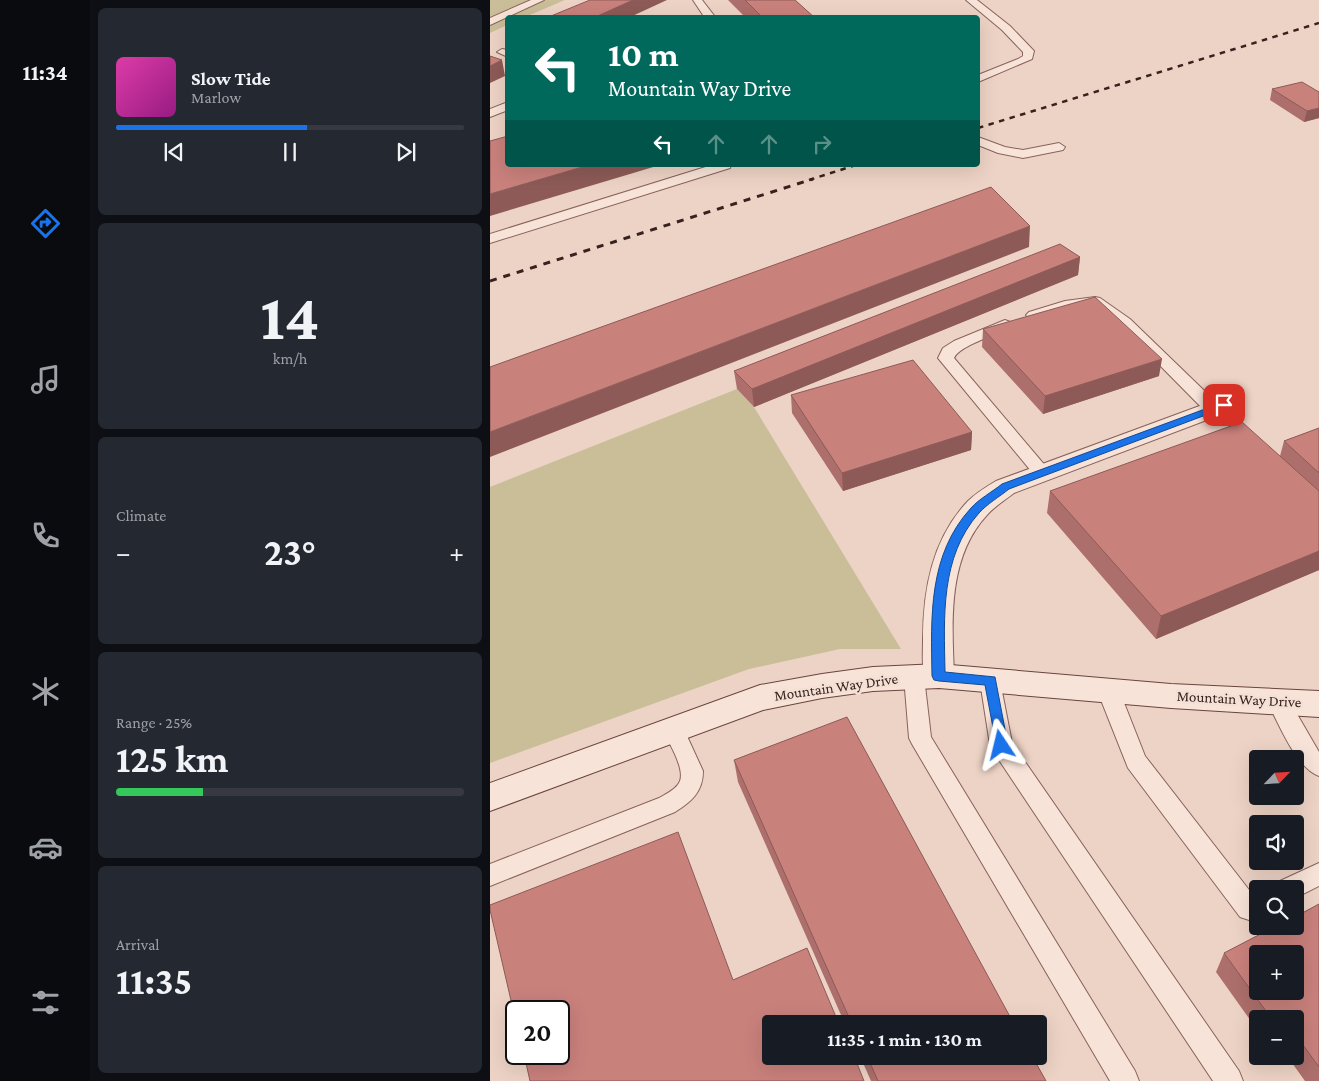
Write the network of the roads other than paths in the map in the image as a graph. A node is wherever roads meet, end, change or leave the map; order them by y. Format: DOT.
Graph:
graph roads {
  1 [pos="539,0"];
  2 [pos="970,0"];
  3 [pos="697,2"];
  4 [pos="505,15"];
  5 [pos="506,15"];
  6 [pos="708,15"];
  7 [pos="490,22"];
  8 [pos="980,78"];
  9 [pos="505,106"];
  10 [pos="490,113"];
  11 [pos="980,142"];
  12 [pos="1059,147"];
  13 [pos="719,167"];
  14 [pos="490,239"];
  15 [pos="1218,407"];
  16 [pos="1042,473"];
  17 [pos="926,677"];
  18 [pos="990,680"];
  19 [pos="1108,690"];
  20 [pos="1278,702"];
  21 [pos="1319,704"];
  22 [pos="673,729"];
  23 [pos="1319,767"];
  24 [pos="490,797"];
  25 [pos="1319,874"];
  26 [pos="490,875"];
  27 [pos="1304,882"];
  28 [pos="1249,909"];
  29 [pos="1125,1081"];
  30 [pos="1229,1081"];
  1 -- 5 [label="lane"];
  2 -- 8 [label="lane"];
  3 -- 6 [label="lane"];
  4 -- 7 [label="lane"];
  9 -- 10 [label="lane"];
  11 -- 12 [label="lane"];
  13 -- 14 [label="lane"];
  15 -- 16 [label="street"];
  15 -- 16 [label="lane"];
  16 -- 17 [label="street"];
  17 -- 18 [label="street, Mountain Way Drive"];
  17 -- 22 [label="street, Mountain Way Drive"];
  17 -- 29 [label="lane"];
  18 -- 19 [label="street, Mountain Way Drive"];
  18 -- 30 [label="lane"];
  19 -- 20 [label="street, Mountain Way Drive"];
  19 -- 28 [label="lane"];
  20 -- 21 [label="street, Mountain Way Drive"];
  20 -- 23 [label="lane"];
  22 -- 24 [label="street, Mountain Way Drive"];
  22 -- 26 [label="lane"];
  25 -- 27 [label="lane"];
}
